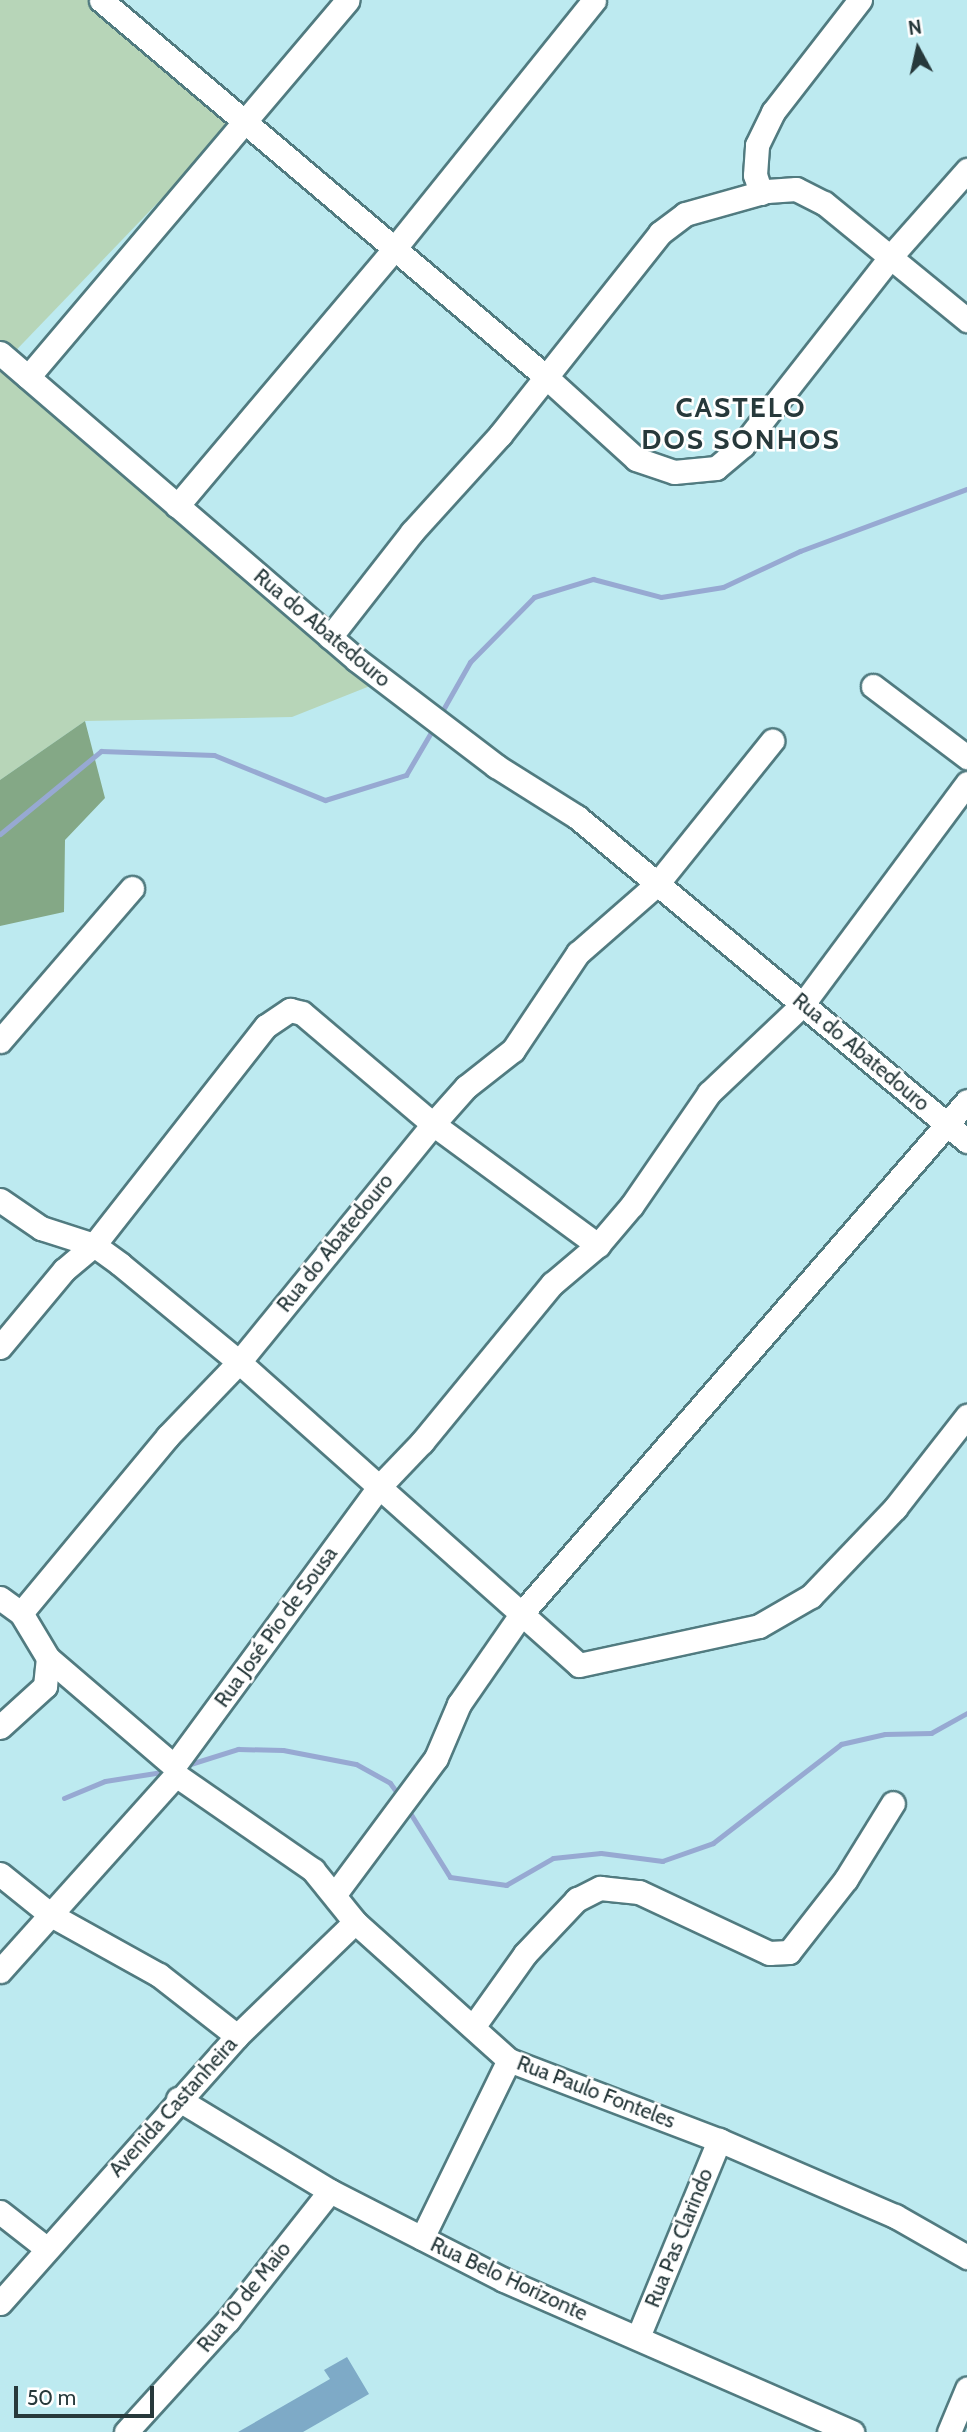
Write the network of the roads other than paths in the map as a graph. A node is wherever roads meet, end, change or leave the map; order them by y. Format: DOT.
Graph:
graph roads {
  1 [pos="101,0"];
  2 [pos="348,0"];
  3 [pos="594,0"];
  4 [pos="860,0"];
  5 [pos="245,123"];
  6 [pos="967,170"];
  7 [pos="761,193"];
  8 [pos="394,249"];
  9 [pos="891,256"];
  10 [pos="967,320"];
  11 [pos="0,353"];
  12 [pos="28,377"];
  13 [pos="546,377"];
  14 [pos="177,506"];
  15 [pos="330,637"];
  16 [pos="873,686"];
  17 [pos="772,741"];
  18 [pos="967,757"];
  19 [pos="967,783"];
  20 [pos="657,884"];
  21 [pos="132,888"];
  22 [pos="803,1004"];
  23 [pos="0,1041"];
  24 [pos="967,1101"];
  25 [pos="433,1124"];
  26 [pos="947,1124"];
  27 [pos="967,1141"];
  28 [pos="0,1200"];
  29 [pos="94,1245"];
  30 [pos="598,1245"];
  31 [pos="0,1347"];
  32 [pos="239,1362"];
  33 [pos="967,1416"];
  34 [pos="378,1488"];
  35 [pos="0,1598"];
  36 [pos="21,1613"];
  37 [pos="522,1613"];
  38 [pos="48,1658"];
  39 [pos="0,1727"];
  40 [pos="175,1770"];
  41 [pos="893,1803"];
  42 [pos="0,1874"];
  43 [pos="335,1894"];
  44 [pos="51,1915"];
  45 [pos="355,1922"];
  46 [pos="0,1971"];
  47 [pos="473,2027"];
  48 [pos="237,2036"];
  49 [pos="509,2060"];
  50 [pos="178,2099"];
  51 [pos="719,2140"];
  52 [pos="330,2191"];
  53 [pos="0,2212"];
  54 [pos="422,2238"];
  55 [pos="46,2248"];
  56 [pos="967,2258"];
  57 [pos="0,2302"];
  58 [pos="638,2337"];
  59 [pos="967,2389"];
  60 [pos="126,2432"];
  61 [pos="852,2432"];
  62 [pos="948,2432"];
  1 -- 5 [label="street"];
  2 -- 5 [label="street"];
  3 -- 8 [label="street"];
  4 -- 7 [label="street"];
  5 -- 8 [label="street"];
  5 -- 12 [label="street"];
  6 -- 9 [label="street"];
  7 -- 9 [label="street"];
  7 -- 13 [label="street"];
  8 -- 13 [label="street"];
  8 -- 14 [label="street"];
  9 -- 10 [label="street"];
  9 -- 13 [label="street"];
  11 -- 12 [label="street, Rua do Abatedouro"];
  12 -- 14 [label="street, Rua do Abatedouro"];
  13 -- 15 [label="street"];
  14 -- 15 [label="street, Rua do Abatedouro"];
  15 -- 20 [label="street, Rua do Abatedouro"];
  16 -- 18 [label="street"];
  17 -- 20 [label="street, Rua do Abatedouro"];
  19 -- 22 [label="street, Rua José Pio de Sousa"];
  20 -- 22 [label="street, Rua do Abatedouro"];
  20 -- 25 [label="street, Rua do Abatedouro"];
  21 -- 23 [label="street"];
  22 -- 26 [label="street, Rua do Abatedouro"];
  22 -- 30 [label="street, Rua José Pio de Sousa"];
  24 -- 26 [label="street"];
  25 -- 29 [label="street"];
  25 -- 30 [label="street"];
  25 -- 32 [label="street, Rua do Abatedouro"];
  26 -- 27 [label="street, Rua do Abatedouro"];
  26 -- 37 [label="street"];
  28 -- 29 [label="street"];
  29 -- 31 [label="street"];
  29 -- 32 [label="street"];
  30 -- 34 [label="street, Rua José Pio de Sousa"];
  32 -- 34 [label="street"];
  32 -- 36 [label="street, Rua do Abatedouro"];
  33 -- 37 [label="street"];
  34 -- 37 [label="street"];
  34 -- 40 [label="street, Rua José Pio de Sousa"];
  35 -- 36 [label="street"];
  36 -- 38 [label="street"];
  37 -- 43 [label="street"];
  38 -- 39 [label="street"];
  38 -- 40 [label="street, Rua Paulo Fonteles"];
  40 -- 43 [label="street, Rua Paulo Fonteles"];
  40 -- 44 [label="street, Rua José Pio de Sousa"];
  41 -- 47 [label="street"];
  42 -- 44 [label="street"];
  43 -- 45 [label="street, Rua Paulo Fonteles"];
  44 -- 46 [label="street, Rua José Pio de Sousa"];
  44 -- 48 [label="street"];
  45 -- 47 [label="street, Rua Paulo Fonteles"];
  45 -- 48 [label="street, Avenida Castanheira"];
  47 -- 49 [label="street, Rua Paulo Fonteles"];
  48 -- 50 [label="street, Avenida Castanheira"];
  49 -- 51 [label="street, Rua Paulo Fonteles"];
  49 -- 54 [label="street"];
  50 -- 52 [label="street, Rua Belo Horizonte"];
  50 -- 55 [label="street, Avenida Castanheira"];
  51 -- 56 [label="street, Rua Paulo Fonteles"];
  51 -- 58 [label="street, Rua Pas Clarindo"];
  52 -- 54 [label="street, Rua Belo Horizonte"];
  52 -- 60 [label="street, Rua 10 de Maio"];
  53 -- 55 [label="street"];
  54 -- 58 [label="street, Rua Belo Horizonte"];
  55 -- 57 [label="street, Avenida Castanheira"];
  58 -- 61 [label="street, Rua Belo Horizonte"];
  59 -- 62 [label="street"];
}
